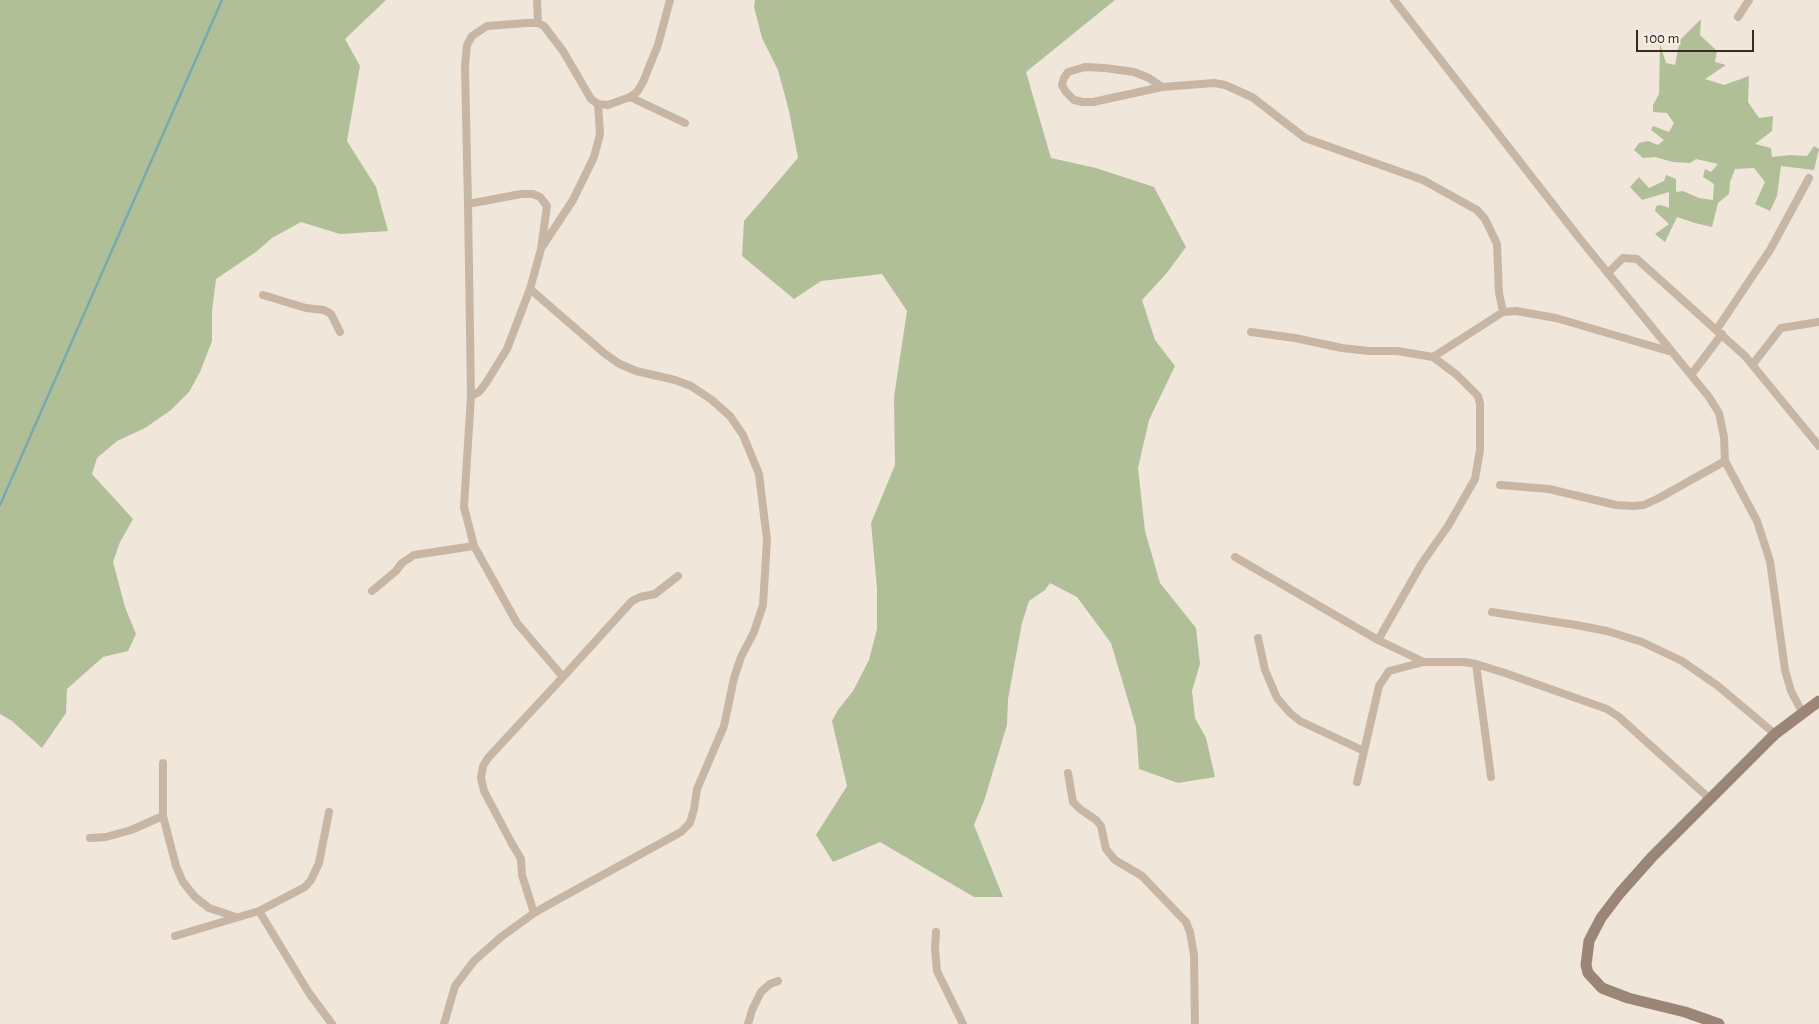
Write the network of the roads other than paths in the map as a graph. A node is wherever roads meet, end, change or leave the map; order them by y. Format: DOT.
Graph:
graph roads {
  1 [pos="537,0"];
  2 [pos="670,0"];
  3 [pos="1394,0"];
  4 [pos="1749,0"];
  5 [pos="1738,17"];
  6 [pos="538,23"];
  7 [pos="1162,87"];
  8 [pos="630,97"];
  9 [pos="598,104"];
  10 [pos="685,124"];
  11 [pos="1809,178"];
  12 [pos="468,204"];
  13 [pos="541,249"];
  14 [pos="1608,273"];
  15 [pos="530,289"];
  16 [pos="264,295"];
  17 [pos="1503,312"];
  18 [pos="1819,322"];
  19 [pos="1719,331"];
  20 [pos="340,332"];
  21 [pos="1251,332"];
  22 [pos="1672,352"];
  23 [pos="1433,357"];
  24 [pos="1753,364"];
  25 [pos="1691,375"];
  26 [pos="471,396"];
  27 [pos="1819,446"];
  28 [pos="1724,461"];
  29 [pos="1500,484"];
  30 [pos="474,546"];
  31 [pos="1235,556"];
  32 [pos="678,576"];
  33 [pos="372,591"];
  34 [pos="1492,612"];
  35 [pos="1258,638"];
  36 [pos="1378,640"];
  37 [pos="1424,662"];
  38 [pos="1476,664"];
  39 [pos="563,677"];
  40 [pos="1819,701"];
  41 [pos="1802,712"];
  42 [pos="1775,734"];
  43 [pos="1364,751"];
  44 [pos="163,762"];
  45 [pos="1068,773"];
  46 [pos="1491,777"];
  47 [pos="1357,782"];
  48 [pos="1710,799"];
  49 [pos="328,812"];
  50 [pos="163,816"];
  51 [pos="90,838"];
  52 [pos="259,911"];
  53 [pos="534,913"];
  54 [pos="236,917"];
  55 [pos="936,932"];
  56 [pos="175,936"];
  57 [pos="778,981"];
  58 [pos="332,1024"];
  59 [pos="444,1024"];
  60 [pos="748,1024"];
  61 [pos="963,1024"];
  62 [pos="1195,1024"];
  63 [pos="1719,1024"];
  1 -- 6 [label="street"];
  2 -- 8 [label="street"];
  3 -- 14 [label="street"];
  4 -- 5 [label="street"];
  6 -- 9 [label="street"];
  6 -- 12 [label="street"];
  7 -- 7 [label="street"];
  7 -- 17 [label="street"];
  8 -- 9 [label="street"];
  8 -- 10 [label="street"];
  9 -- 13 [label="street"];
  11 -- 19 [label="street"];
  12 -- 13 [label="street"];
  12 -- 26 [label="street"];
  13 -- 15 [label="street"];
  14 -- 19 [label="street"];
  14 -- 22 [label="street"];
  15 -- 26 [label="street"];
  15 -- 53 [label="street"];
  16 -- 20 [label="street"];
  17 -- 22 [label="street"];
  17 -- 23 [label="street"];
  18 -- 24 [label="street"];
  19 -- 24 [label="street"];
  19 -- 25 [label="street"];
  21 -- 23 [label="street"];
  22 -- 25 [label="street"];
  23 -- 36 [label="street"];
  24 -- 27 [label="street"];
  25 -- 28 [label="street"];
  26 -- 30 [label="street"];
  28 -- 29 [label="street"];
  28 -- 41 [label="street"];
  30 -- 33 [label="street"];
  30 -- 39 [label="street"];
  31 -- 36 [label="street"];
  32 -- 39 [label="street"];
  34 -- 42 [label="street"];
  35 -- 43 [label="street"];
  36 -- 37 [label="street"];
  37 -- 38 [label="street"];
  37 -- 43 [label="street"];
  38 -- 46 [label="street"];
  38 -- 48 [label="street"];
  39 -- 53 [label="street"];
  40 -- 41 [label="street"];
  41 -- 42 [label="street"];
  42 -- 48 [label="street"];
  43 -- 47 [label="street"];
  44 -- 50 [label="street"];
  45 -- 62 [label="street"];
  48 -- 63 [label="street"];
  49 -- 52 [label="street"];
  50 -- 51 [label="street"];
  50 -- 54 [label="street"];
  52 -- 54 [label="street"];
  52 -- 58 [label="street"];
  53 -- 59 [label="street"];
  54 -- 56 [label="street"];
  55 -- 61 [label="street"];
  57 -- 60 [label="street"];
}
